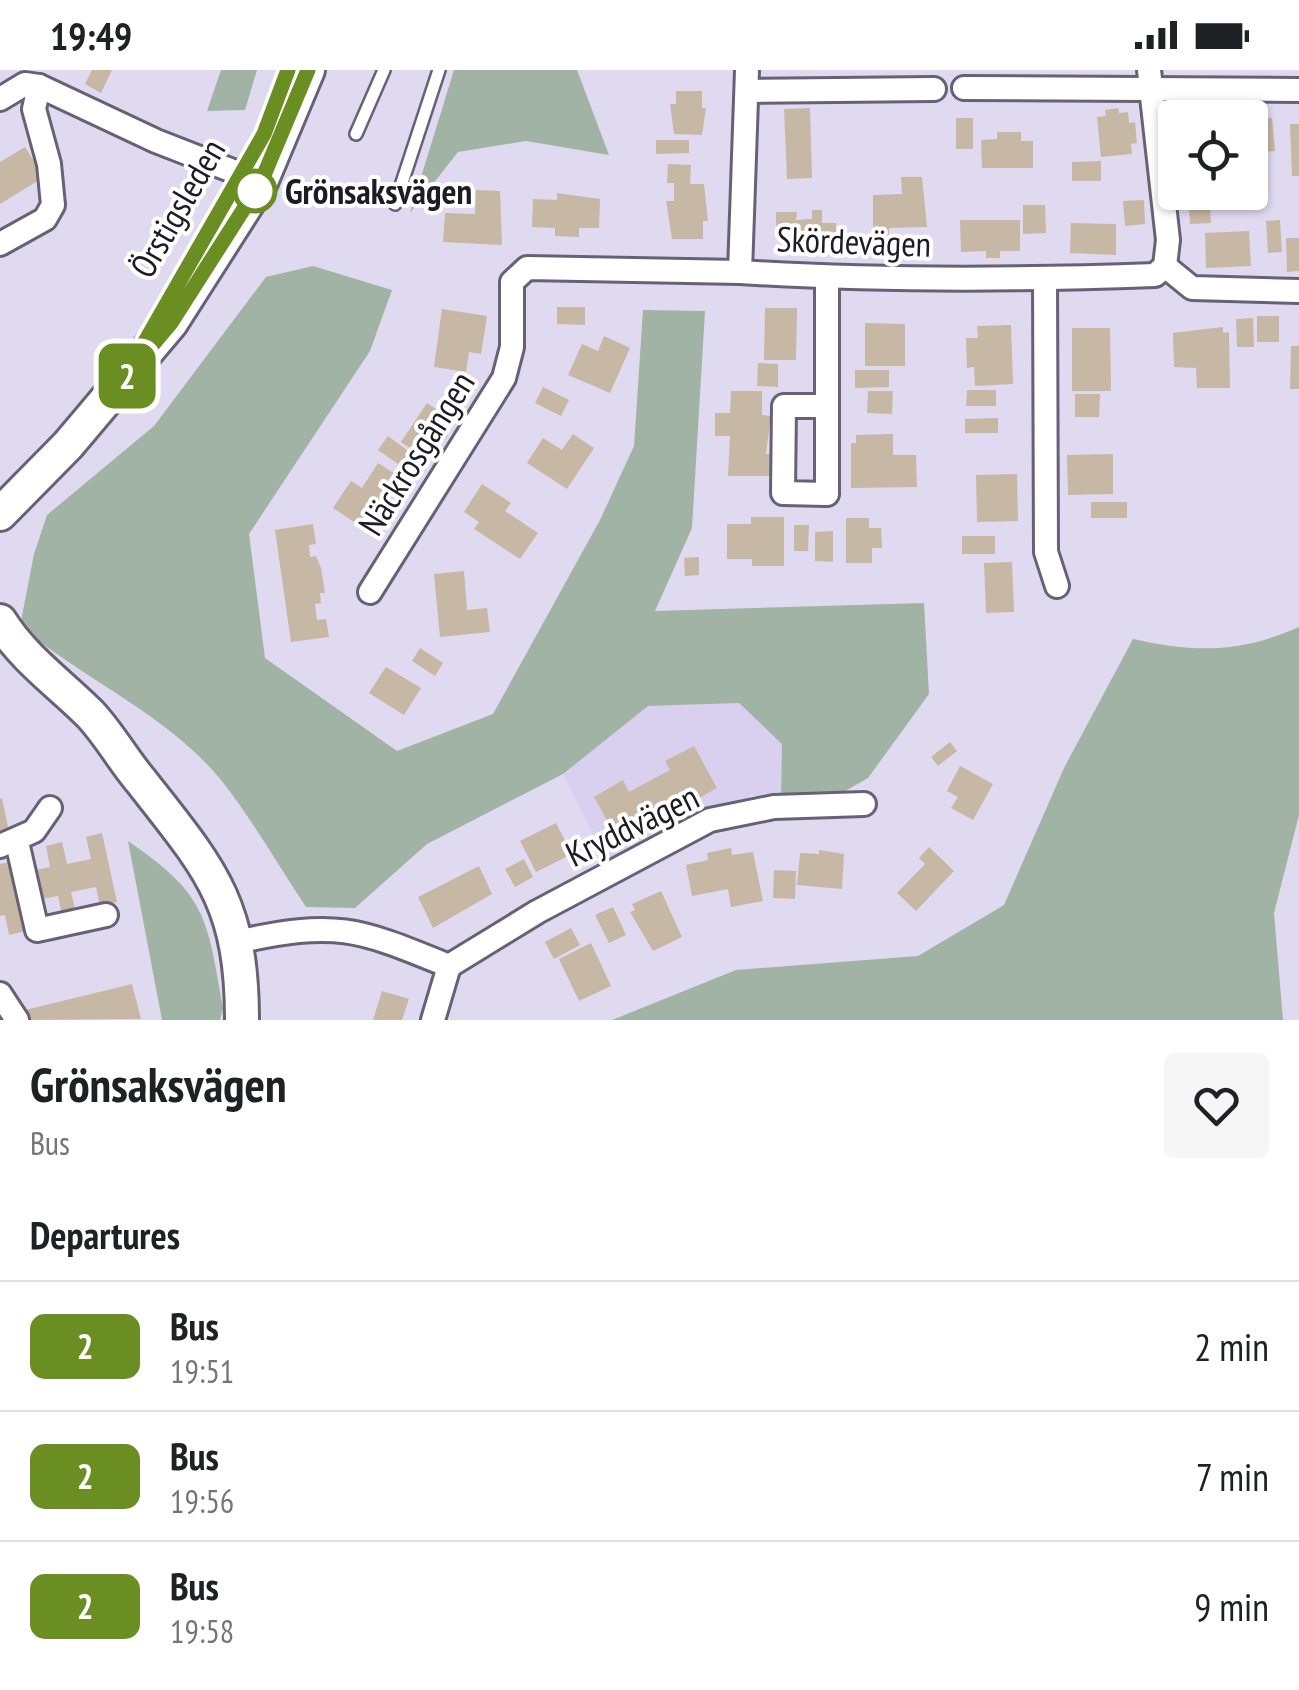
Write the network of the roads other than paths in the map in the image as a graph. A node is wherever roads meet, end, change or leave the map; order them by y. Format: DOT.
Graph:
graph roads {
  1 [pos="288,70"];
  2 [pos="308,70"];
  3 [pos="384,70"];
  4 [pos="439,70"];
  5 [pos="1150,79"];
  6 [pos="747,80"];
  7 [pos="39,86"];
  8 [pos="964,88"];
  9 [pos="934,89"];
  10 [pos="1299,90"];
  11 [pos="0,99"];
  12 [pos="356,134"];
  13 [pos="252,179"];
  14 [pos="395,204"];
  15 [pos="0,244"];
  16 [pos="1165,266"];
  17 [pos="740,272"];
  18 [pos="826,278"];
  19 [pos="1045,279"];
  20 [pos="1299,291"];
  21 [pos="827,406"];
  22 [pos="3,516"];
  23 [pos="1057,586"];
  24 [pos="370,592"];
  25 [pos="0,621"];
  26 [pos="0,646"];
  27 [pos="142,784"];
  28 [pos="864,804"];
  29 [pos="50,808"];
  30 [pos="8,844"];
  31 [pos="106,915"];
  32 [pos="236,942"];
  33 [pos="449,966"];
  34 [pos="0,994"];
  35 [pos="16,1020"];
  36 [pos="242,1020"];
  37 [pos="433,1020"];
  1 -- 13 [label="street, Örstigsleden"];
  2 -- 13 [label="street, Örstigsleden"];
  3 -- 12 [label="lane"];
  4 -- 14 [label="lane"];
  5 -- 8 [label="street"];
  5 -- 10 [label="street"];
  5 -- 16 [label="street"];
  6 -- 9 [label="street"];
  6 -- 17 [label="street, Skördevägen"];
  7 -- 11 [label="street"];
  7 -- 13 [label="street"];
  7 -- 15 [label="street"];
  13 -- 22 [label="street, Örstigsleden"];
  16 -- 19 [label="street, Skördevägen"];
  16 -- 20 [label="street"];
  17 -- 18 [label="street, Skördevägen"];
  17 -- 24 [label="street, Näckrosgången"];
  18 -- 19 [label="street, Skördevägen"];
  18 -- 21 [label="street"];
  19 -- 23 [label="street"];
  25 -- 27 [label="street"];
  26 -- 27 [label="street"];
  27 -- 32 [label="street"];
  28 -- 33 [label="street, Kryddvägen"];
  29 -- 30 [label="street"];
  30 -- 31 [label="street"];
  32 -- 33 [label="street"];
  32 -- 36 [label="street"];
  33 -- 37 [label="street"];
  34 -- 35 [label="street"];
}
